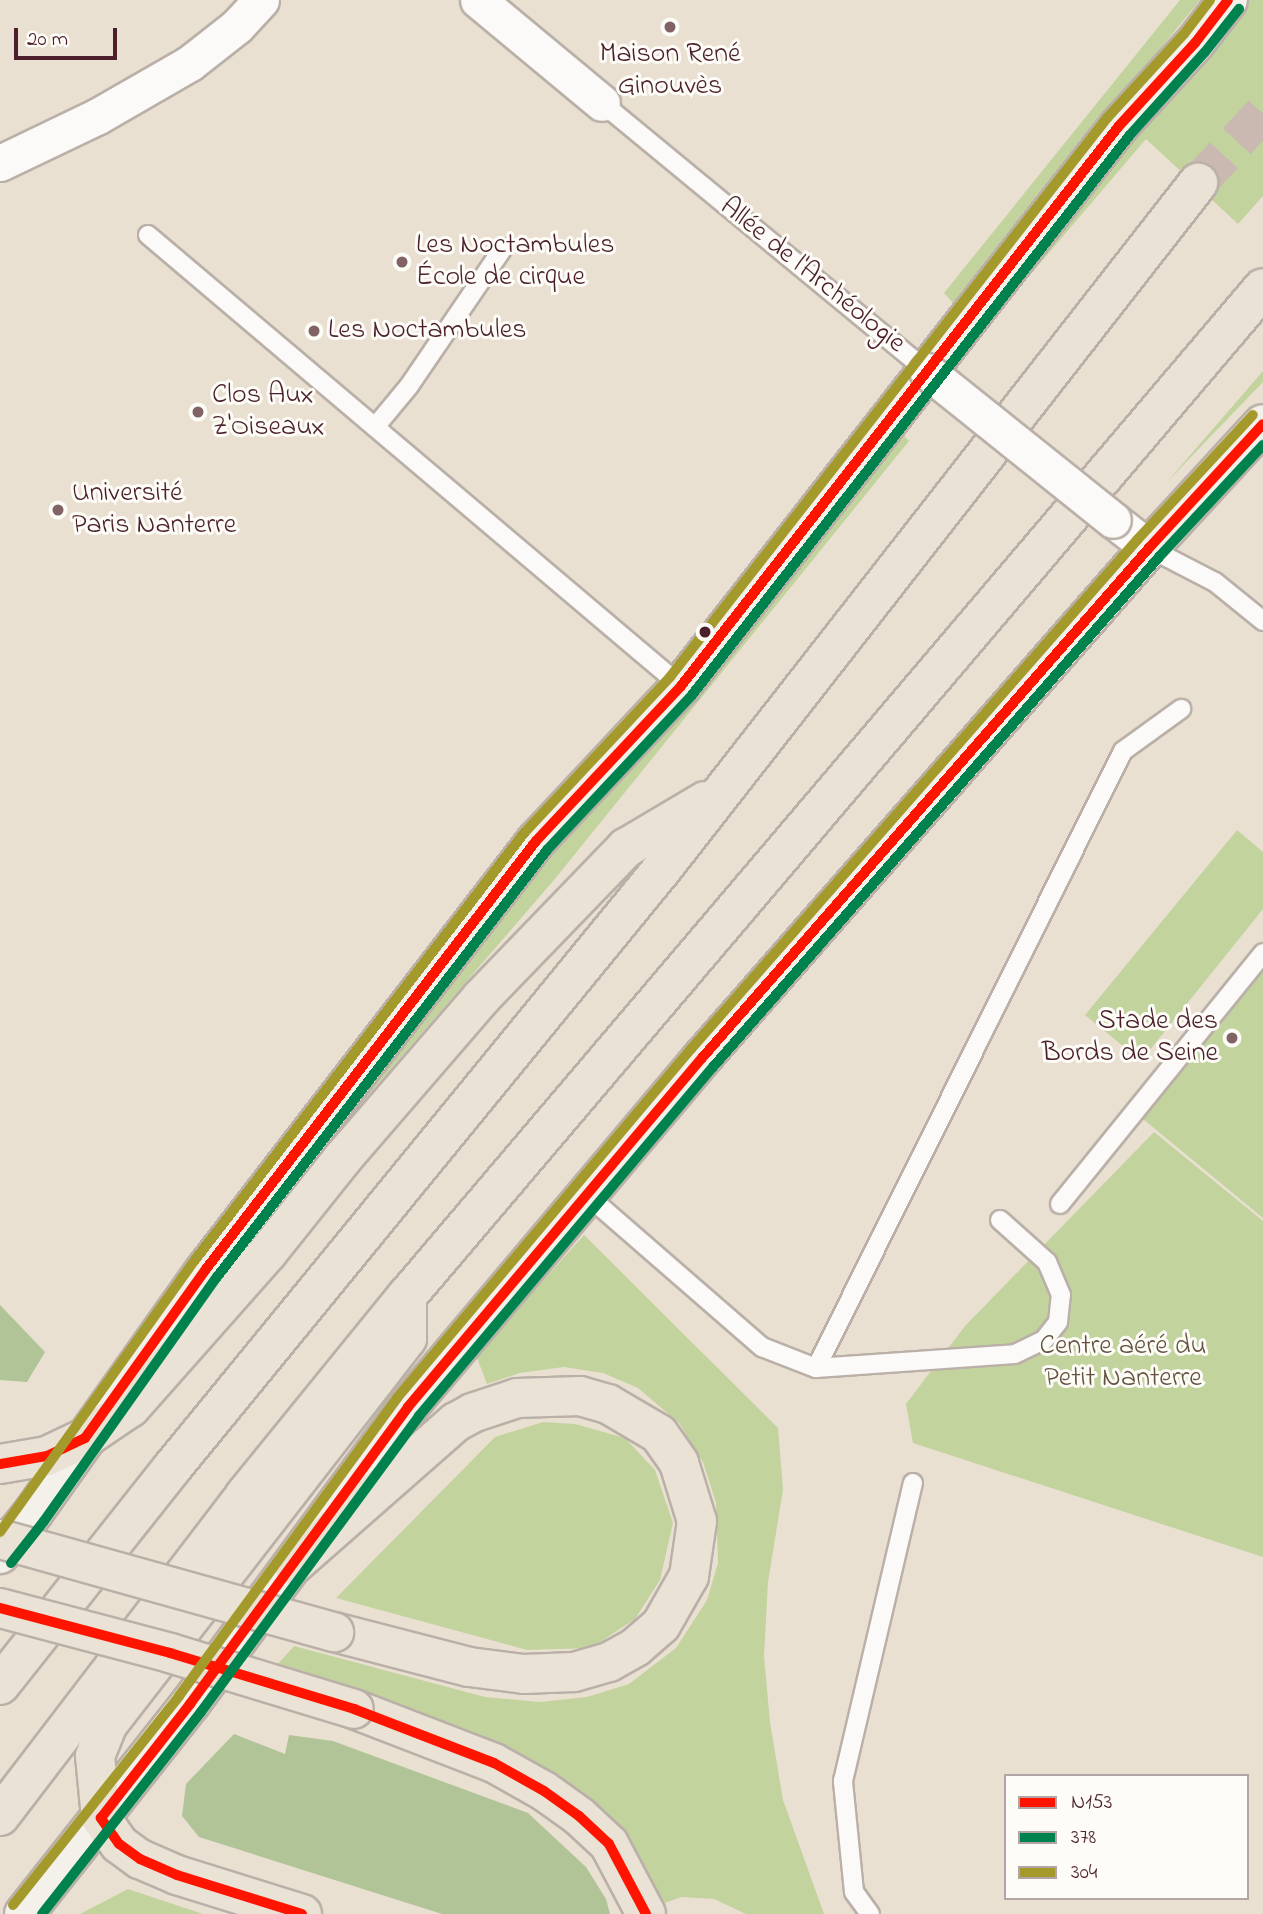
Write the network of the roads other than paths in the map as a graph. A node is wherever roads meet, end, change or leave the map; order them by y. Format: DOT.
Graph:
graph roads {
  1 [pos="261,0"];
  2 [pos="478,0"];
  3 [pos="1228,0"];
  4 [pos="602,103"];
  5 [pos="0,163"];
  6 [pos="1198,183"];
  7 [pos="148,235"];
  8 [pos="503,248"];
  9 [pos="1263,288"];
  10 [pos="927,371"];
  11 [pos="1263,424"];
  12 [pos="375,427"];
  13 [pos="1149,548"];
  14 [pos="1263,621"];
  15 [pos="681,686"];
  16 [pos="1181,709"];
  17 [pos="722,791"];
  18 [pos="1263,953"];
  19 [pos="587,1195"];
  20 [pos="1060,1204"];
  21 [pos="1000,1220"];
  22 [pos="407,1296"];
  23 [pos="816,1368"];
  24 [pos="86,1438"];
  25 [pos="0,1464"];
  26 [pos="913,1483"];
  27 [pos="0,1539"];
  28 [pos="0,1553"];
  29 [pos="293,1565"];
  30 [pos="0,1608"];
  31 [pos="0,1685"];
  32 [pos="0,1816"];
  33 [pos="101,1818"];
  34 [pos="24,1914"];
  35 [pos="302,1914"];
  36 [pos="646,1914"];
  37 [pos="870,1914"];
  1 -- 5 [label="street"];
  2 -- 4 [label="street, Allée de l'Archéologie"];
  3 -- 10 [label="main road"];
  4 -- 10 [label="lane, Allée de l'Archéologie"];
  6 -- 17 [label="main road"];
  7 -- 12 [label="lane"];
  8 -- 12 [label="lane"];
  9 -- 22 [label="main road"];
  10 -- 13 [label="street, Allée de l'Archéologie, bridge"];
  10 -- 15 [label="main road"];
  11 -- 13 [label="main road"];
  12 -- 15 [label="lane"];
  13 -- 14 [label="lane"];
  13 -- 19 [label="main road"];
  15 -- 24 [label="main road"];
  16 -- 23 [label="lane"];
  17 -- 24 [label="main road"];
  17 -- 31 [label="main road"];
  18 -- 20 [label="lane"];
  19 -- 23 [label="lane"];
  19 -- 29 [label="main road"];
  21 -- 23 [label="lane"];
  22 -- 32 [label="main road"];
  22 -- 33 [label="main road"];
  24 -- 25 [label="main road"];
  24 -- 28 [label="main road"];
  26 -- 37 [label="lane"];
  27 -- 29 [label="main road, bridge"];
  29 -- 33 [label="main road"];
  30 -- 36 [label="main road, bridge"];
  33 -- 34 [label="main road"];
  33 -- 35 [label="main road"];
}
